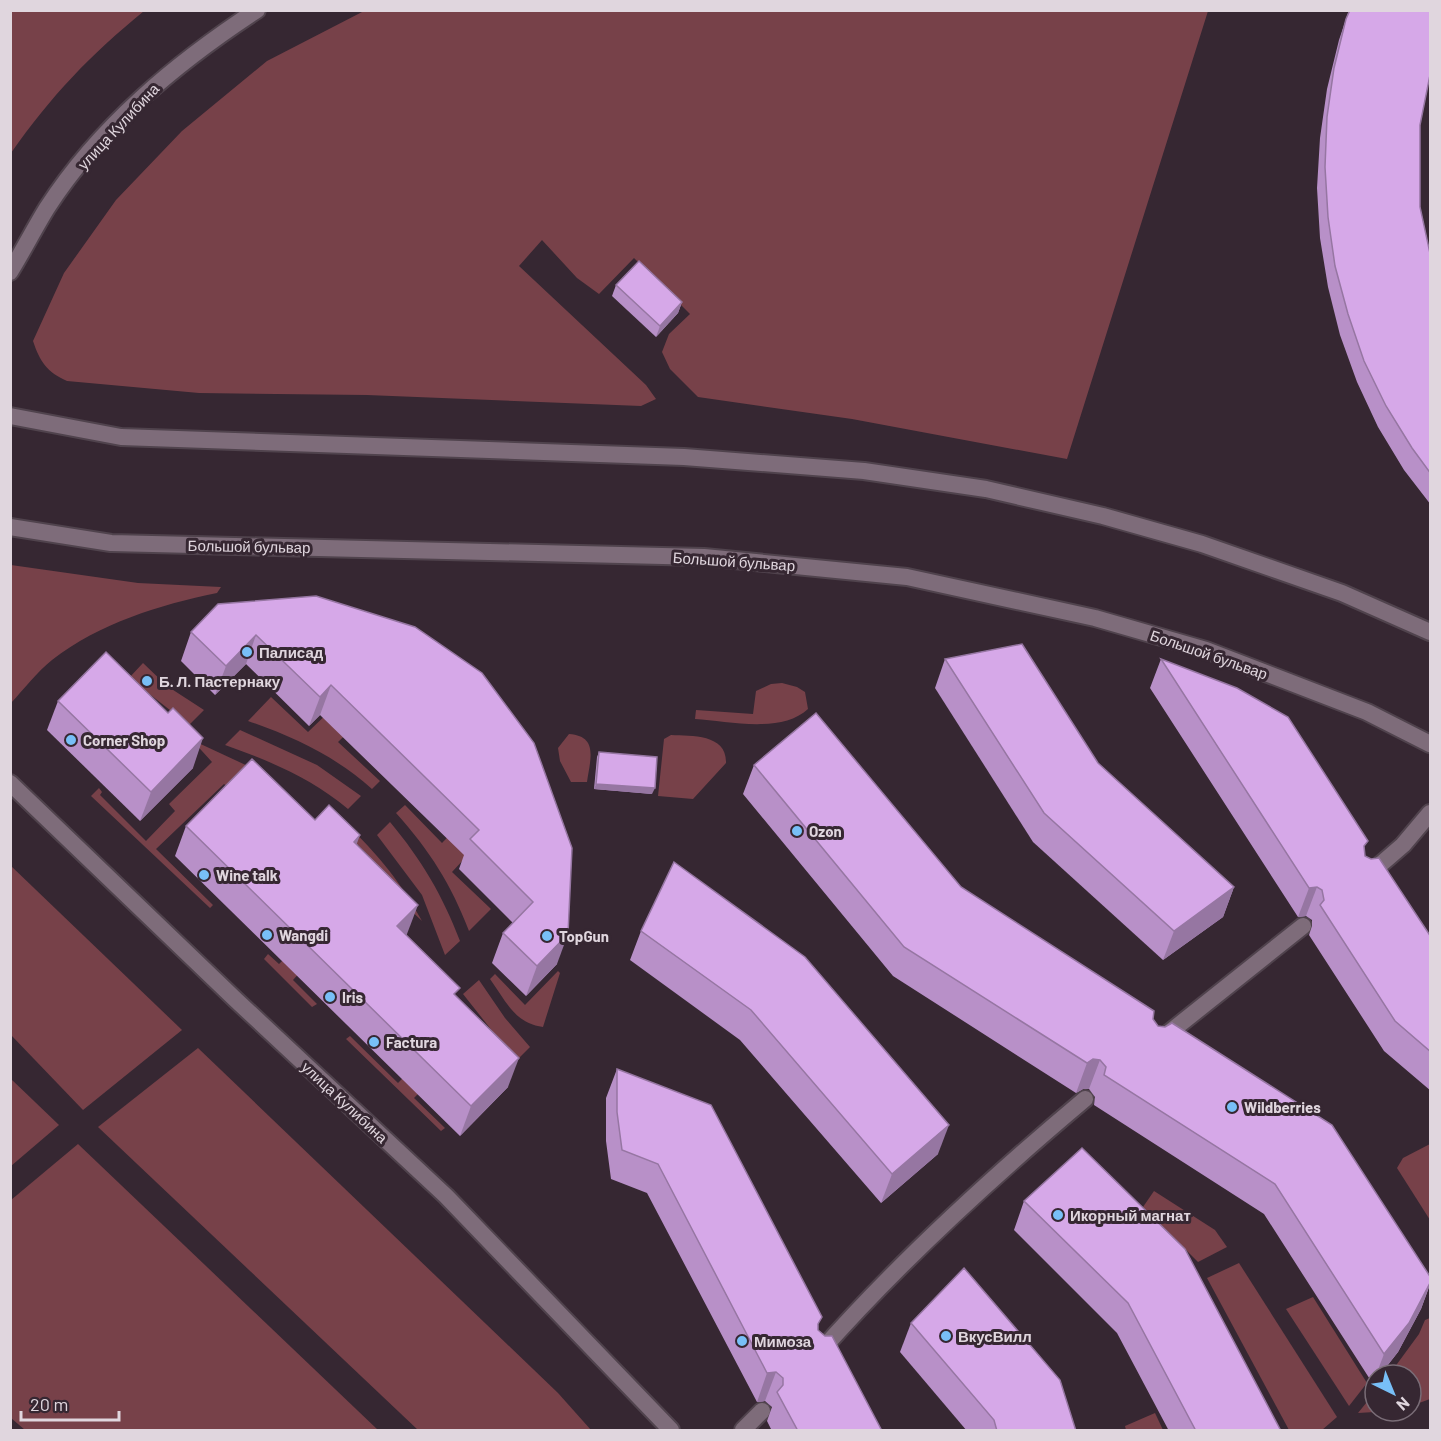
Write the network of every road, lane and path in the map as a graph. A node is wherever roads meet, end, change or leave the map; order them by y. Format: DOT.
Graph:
graph roads {
  1 [pos="257,10"];
  2 [pos="10,272"];
  3 [pos="10,416"];
  4 [pos="10,527"];
  5 [pos="1431,632"];
  6 [pos="1431,744"];
  7 [pos="10,783"];
  8 [pos="1431,813"];
  9 [pos="1363,879"];
  10 [pos="1303,926"];
  11 [pos="1152,1046"];
  12 [pos="1085,1099"];
  13 [pos="816,1356"];
  14 [pos="762,1411"];
  15 [pos="670,1431"];
  16 [pos="743,1431"];
  1 -- 2 [label="street, улица Кулибина"];
  3 -- 5 [label="street"];
  4 -- 6 [label="street, Большой бульвар"];
  7 -- 15 [label="street, улица Кулибина"];
  8 -- 9 [label="street"];
  10 -- 11 [label="street"];
  12 -- 13 [label="street"];
  14 -- 16 [label="street"];
}
